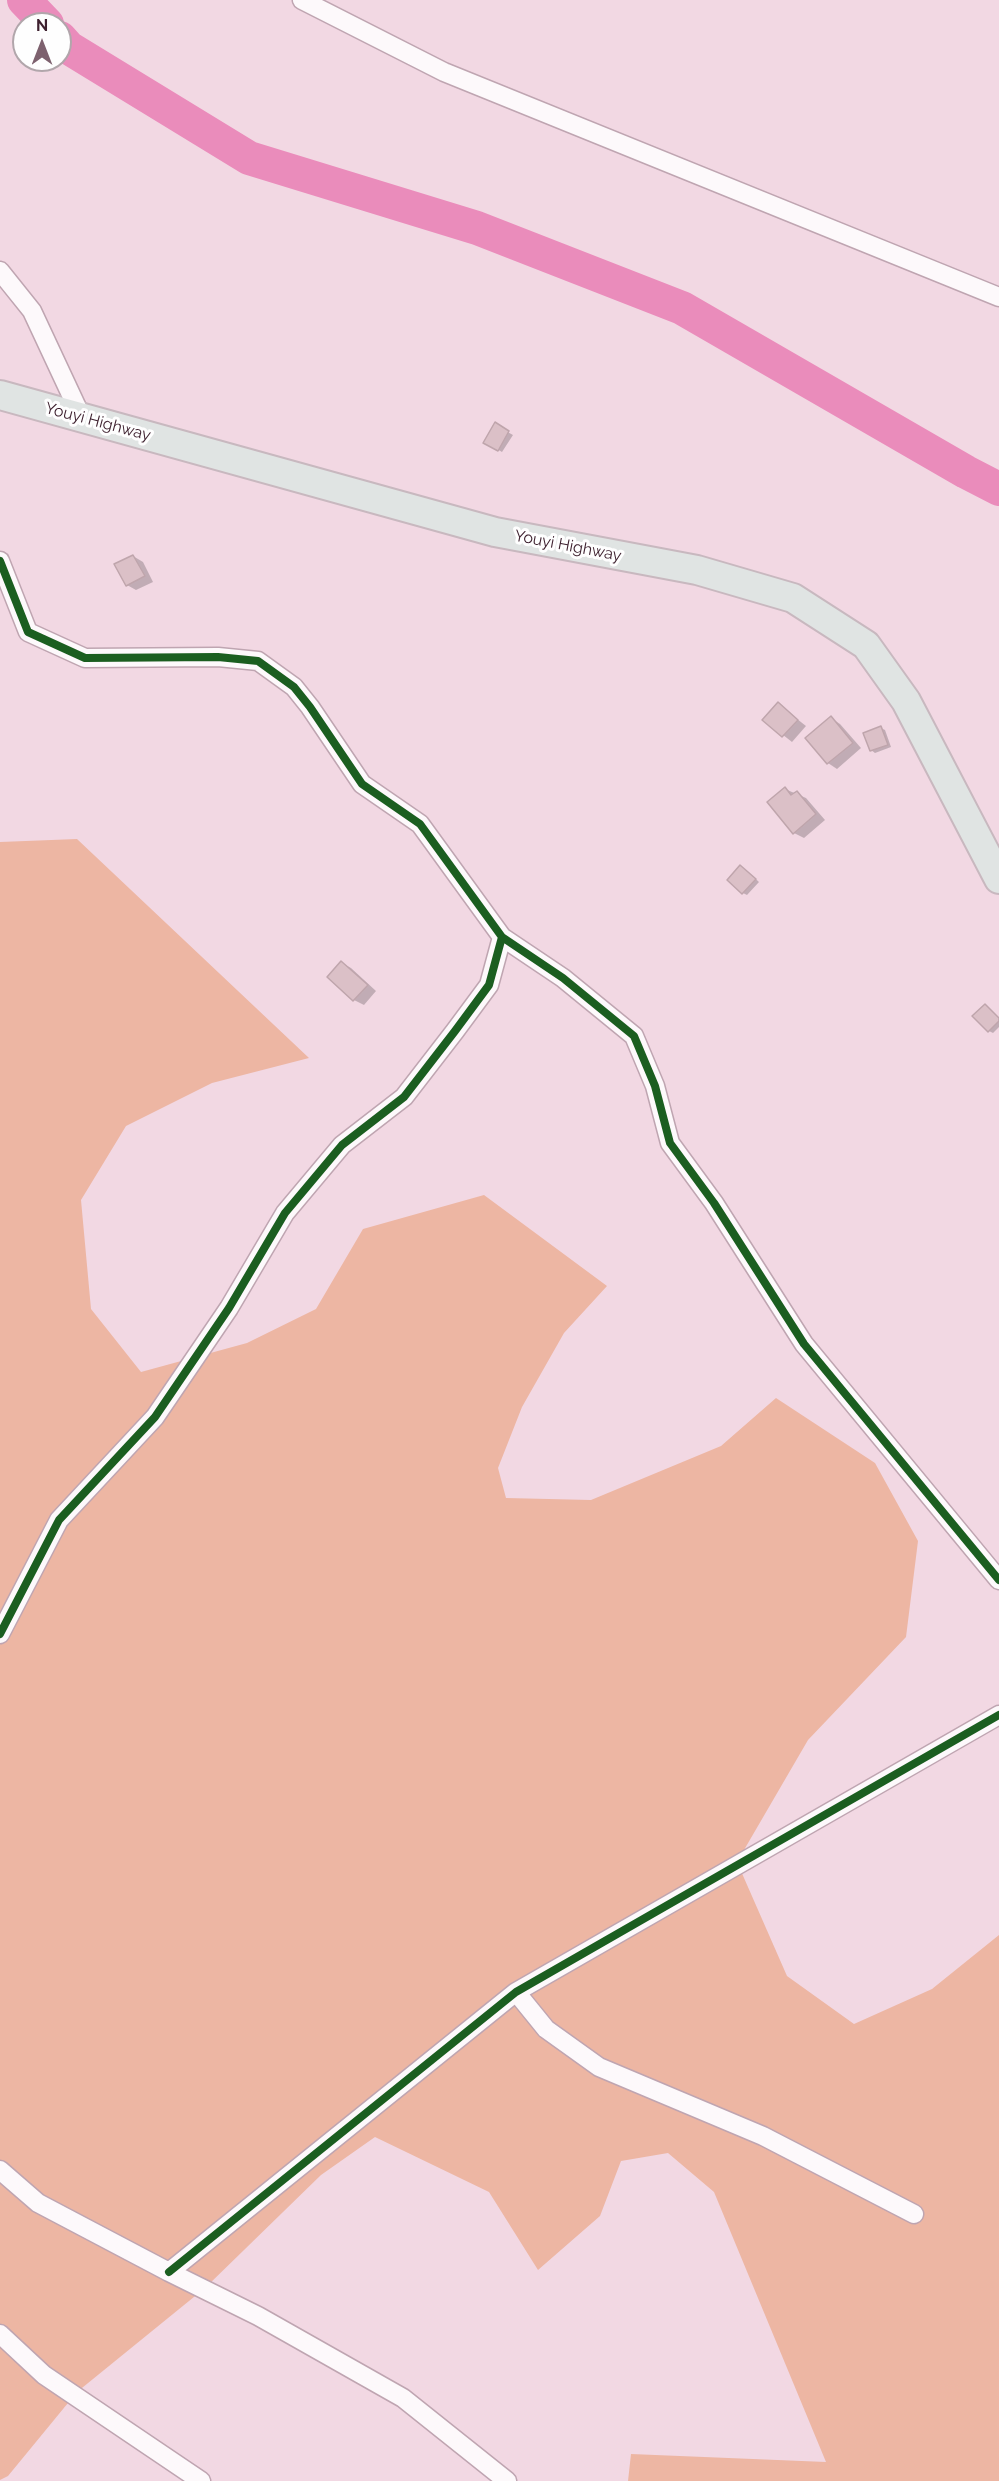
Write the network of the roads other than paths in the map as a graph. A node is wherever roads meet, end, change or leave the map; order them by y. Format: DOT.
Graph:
graph roads {
  1 [pos="302,0"];
  2 [pos="0,271"];
  3 [pos="999,297"];
  4 [pos="0,395"];
  5 [pos="81,416"];
  6 [pos="0,561"];
  7 [pos="999,879"];
  8 [pos="502,937"];
  9 [pos="999,1580"];
  10 [pos="0,1634"];
  11 [pos="999,1715"];
  12 [pos="516,1992"];
  13 [pos="0,2170"];
  14 [pos="914,2214"];
  15 [pos="168,2272"];
  16 [pos="0,2334"];
  17 [pos="201,2481"];
  18 [pos="507,2481"];
  1 -- 3 [label="street"];
  2 -- 5 [label="street"];
  4 -- 5 [label="main road, Youyi Highway"];
  5 -- 7 [label="main road, Youyi Highway"];
  6 -- 8 [label="street"];
  8 -- 9 [label="street"];
  8 -- 10 [label="street"];
  11 -- 12 [label="street"];
  12 -- 14 [label="street"];
  12 -- 15 [label="street"];
  13 -- 15 [label="street"];
  15 -- 18 [label="street"];
  16 -- 17 [label="street"];
}
